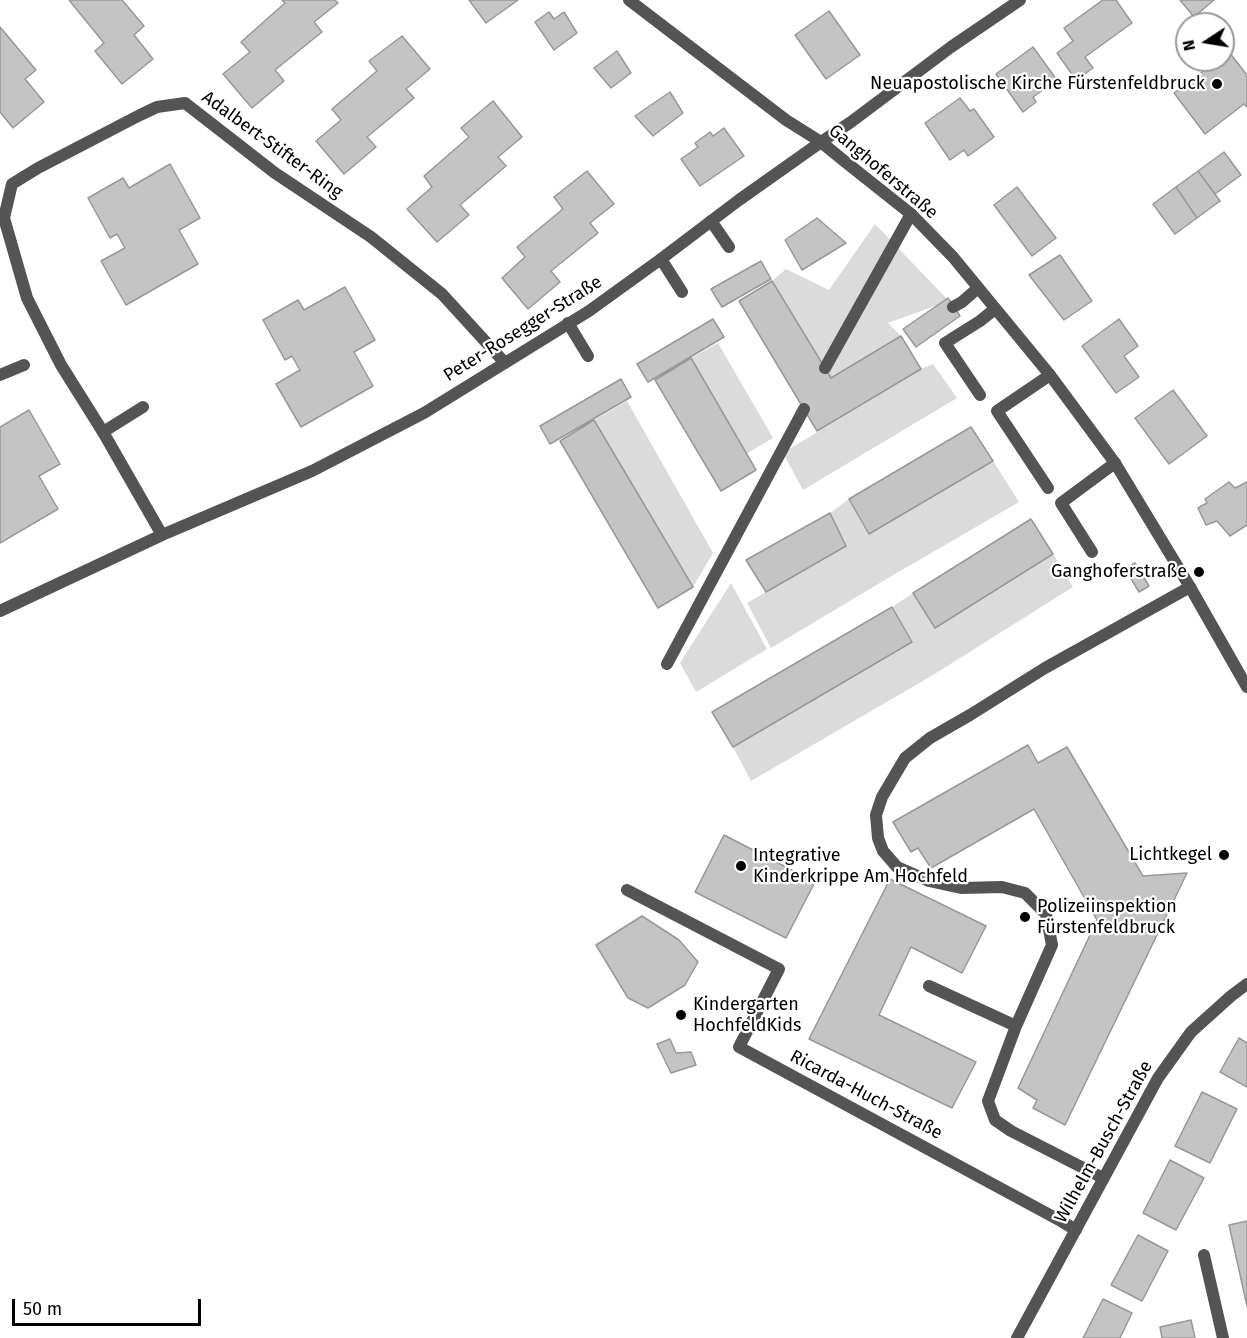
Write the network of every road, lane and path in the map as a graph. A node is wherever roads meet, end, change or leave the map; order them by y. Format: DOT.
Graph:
graph roads {
  1 [pos="629,0"];
  2 [pos="1020,0"];
  3 [pos="821,142"];
  4 [pos="911,214"];
  5 [pos="711,221"];
  6 [pos="729,247"];
  7 [pos="661,259"];
  8 [pos="978,288"];
  9 [pos="682,292"];
  10 [pos="953,307"];
  11 [pos="995,309"];
  12 [pos="568,323"];
  13 [pos="588,356"];
  14 [pos="505,363"];
  15 [pos="24,365"];
  16 [pos="825,368"];
  17 [pos="0,375"];
  18 [pos="1050,375"];
  19 [pos="980,395"];
  20 [pos="143,407"];
  21 [pos="804,409"];
  22 [pos="103,432"];
  23 [pos="1115,463"];
  24 [pos="1048,488"];
  25 [pos="162,535"];
  26 [pos="1092,552"];
  27 [pos="1190,587"];
  28 [pos="0,611"];
  29 [pos="668,664"];
  30 [pos="1245,680"];
  31 [pos="627,890"];
  32 [pos="1247,984"];
  33 [pos="929,986"];
  34 [pos="1016,1026"];
  35 [pos="1103,1178"];
  36 [pos="1076,1230"];
  37 [pos="1204,1255"];
  38 [pos="1017,1338"];
  39 [pos="1223,1338"];
  1 -- 3 [label="street, Ganghoferstraße"];
  2 -- 3 [label="street, Peter-Rosegger-Straße"];
  3 -- 4 [label="street, Ganghoferstraße"];
  3 -- 5 [label="street, Peter-Rosegger-Straße"];
  4 -- 8 [label="street, Ganghoferstraße"];
  4 -- 16 [label="street"];
  5 -- 6 [label="street"];
  5 -- 7 [label="street, Peter-Rosegger-Straße"];
  7 -- 9 [label="street"];
  7 -- 12 [label="street, Peter-Rosegger-Straße"];
  8 -- 10 [label="street"];
  8 -- 11 [label="street, Ganghoferstraße"];
  11 -- 18 [label="street, Ganghoferstraße"];
  11 -- 19 [label="street"];
  12 -- 13 [label="street"];
  12 -- 14 [label="street, Peter-Rosegger-Straße"];
  14 -- 22 [label="street, Adalbert-Stifter-Ring"];
  14 -- 25 [label="street, Peter-Rosegger-Straße"];
  15 -- 17 [label="street"];
  18 -- 23 [label="street, Ganghoferstraße"];
  18 -- 24 [label="street"];
  20 -- 22 [label="street"];
  21 -- 29 [label="street"];
  22 -- 25 [label="street, Adalbert-Stifter-Ring"];
  23 -- 26 [label="street"];
  23 -- 27 [label="street, Ganghoferstraße"];
  25 -- 28 [label="street, Peter-Rosegger-Straße"];
  27 -- 30 [label="street, Ganghoferstraße"];
  27 -- 34 [label="street"];
  31 -- 36 [label="street, Ricarda-Huch-Straße"];
  32 -- 35 [label="street, Wilhelm-Busch-Straße"];
  33 -- 34 [label="street"];
  34 -- 35 [label="street"];
  35 -- 36 [label="street, Wilhelm-Busch-Straße"];
  36 -- 38 [label="street, Wilhelm-Busch-Straße"];
  37 -- 39 [label="street"];
}
